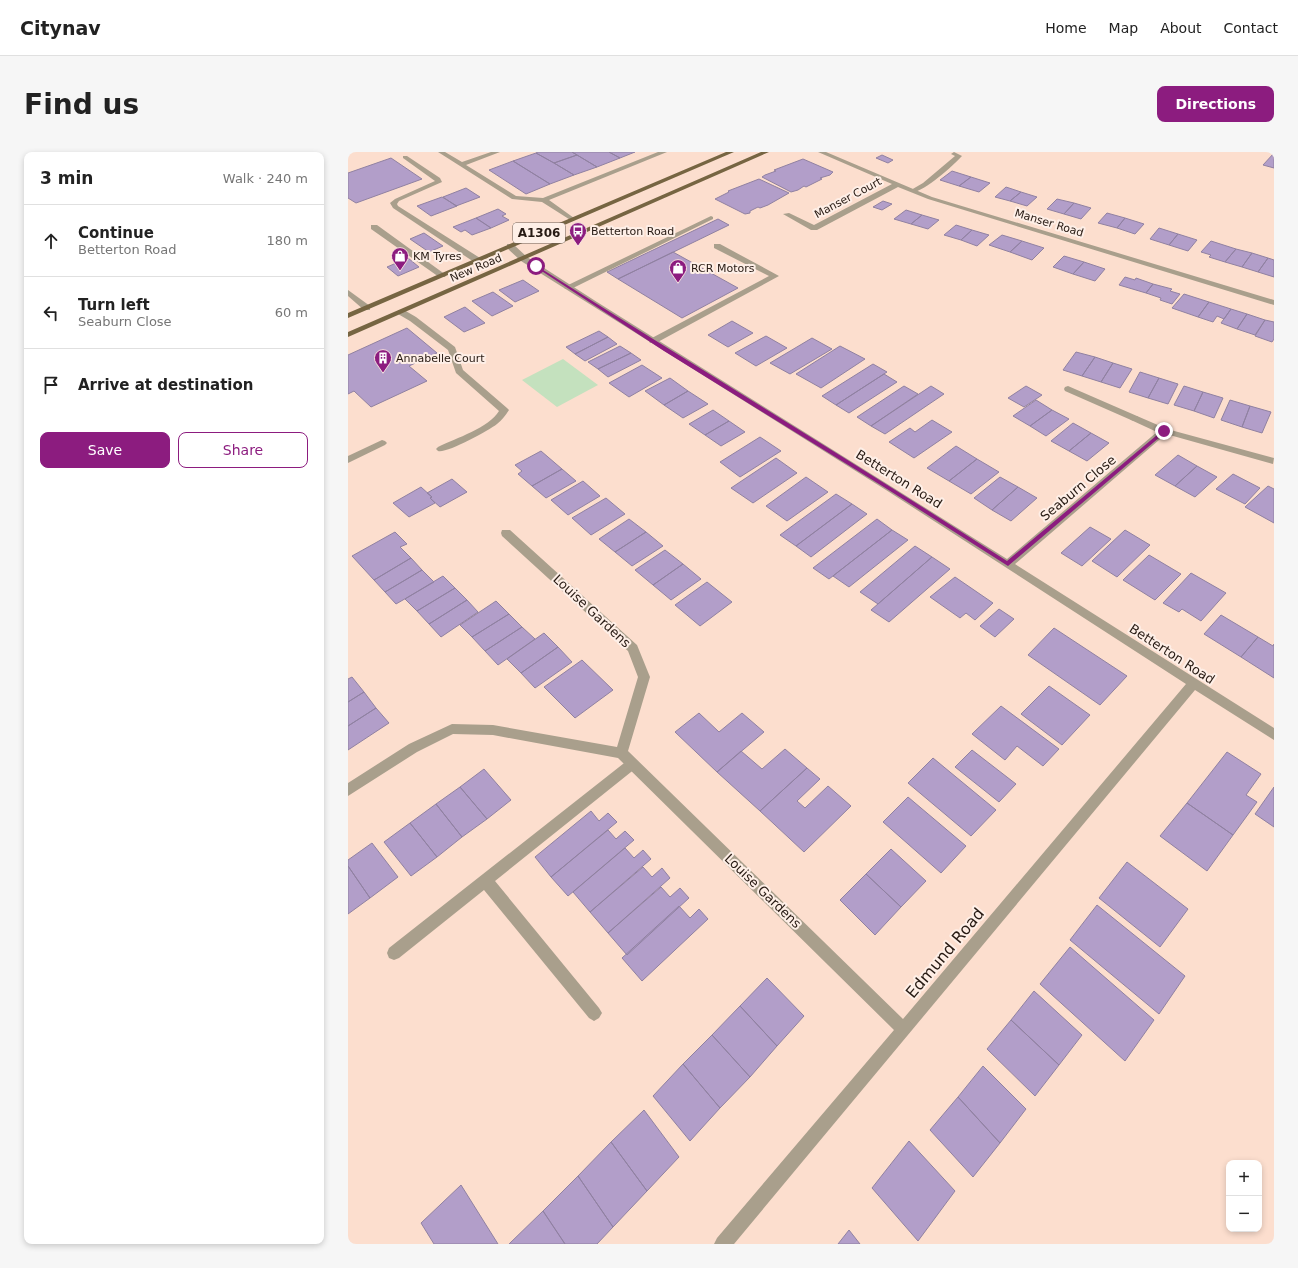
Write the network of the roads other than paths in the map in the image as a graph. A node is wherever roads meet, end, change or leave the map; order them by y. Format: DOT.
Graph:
graph roads {
  1 [pos="441,152"];
  2 [pos="497,152"];
  3 [pos="664,152"];
  4 [pos="731,152"];
  5 [pos="766,152"];
  6 [pos="821,152"];
  7 [pos="954,154"];
  8 [pos="405,157"];
  9 [pos="461,164"];
  10 [pos="898,184"];
  11 [pos="913,191"];
  12 [pos="544,200"];
  13 [pos="787,214"];
  14 [pos="711,218"];
  15 [pos="572,219"];
  16 [pos="374,226"];
  17 [pos="510,246"];
  18 [pos="717,246"];
  19 [pos="524,259"];
  20 [pos="477,260"];
  21 [pos="442,275"];
  22 [pos="568,286"];
  23 [pos="348,292"];
  24 [pos="1274,303"];
  25 [pos="367,308"];
  26 [pos="401,312"];
  27 [pos="348,316"];
  28 [pos="348,335"];
  29 [pos="653,341"];
  30 [pos="1068,390"];
  31 [pos="1164,431"];
  32 [pos="382,443"];
  33 [pos="441,449"];
  34 [pos="348,460"];
  35 [pos="1273,461"];
  36 [pos="506,533"];
  37 [pos="1008,564"];
  38 [pos="1194,683"];
  39 [pos="1274,735"];
  40 [pos="621,753"];
  41 [pos="632,764"];
  42 [pos="348,790"];
  43 [pos="485,880"];
  44 [pos="394,953"];
  45 [pos="594,1013"];
  46 [pos="904,1030"];
  47 [pos="722,1244"];
  1 -- 9 [label="street"];
  2 -- 9 [label="street"];
  3 -- 12 [label="street"];
  4 -- 15 [label="main road, New Road / A1306"];
  5 -- 19 [label="main road, New Road / A1306"];
  6 -- 10 [label="street, Manser Road"];
  7 -- 11 [label="street"];
  8 -- 20 [label="street"];
  9 -- 12 [label="street"];
  10 -- 11 [label="street, Manser Road"];
  10 -- 13 [label="street, Manser Court"];
  11 -- 24 [label="street, Manser Road"];
  12 -- 15 [label="street"];
  14 -- 22 [label="street"];
  15 -- 17 [label="main road, New Road / A1306"];
  16 -- 21 [label="street"];
  17 -- 19 [label="street, Betterton Road"];
  17 -- 20 [label="main road, New Road / A1306"];
  18 -- 29 [label="street"];
  19 -- 22 [label="street, Betterton Road"];
  19 -- 26 [label="main road, New Road / A1306"];
  20 -- 21 [label="main road, New Road / A1306"];
  21 -- 25 [label="main road, New Road / A1306"];
  22 -- 29 [label="street, Betterton Road"];
  23 -- 25 [label="street"];
  25 -- 27 [label="main road, New Road / A1306"];
  26 -- 28 [label="main road, New Road / A1306"];
  26 -- 33 [label="street"];
  29 -- 37 [label="street, Betterton Road"];
  30 -- 31 [label="street"];
  31 -- 35 [label="street"];
  31 -- 37 [label="street, Seaburn Close"];
  32 -- 34 [label="street"];
  36 -- 40 [label="street, Louise Gardens"];
  37 -- 38 [label="street, Betterton Road"];
  38 -- 39 [label="street, Betterton Road"];
  38 -- 46 [label="street, Edmund Road"];
  40 -- 41 [label="street, Louise Gardens"];
  40 -- 42 [label="street"];
  41 -- 43 [label="street"];
  41 -- 46 [label="street, Louise Gardens"];
  43 -- 44 [label="street"];
  43 -- 45 [label="street"];
  46 -- 47 [label="street, Edmund Road"];
}
